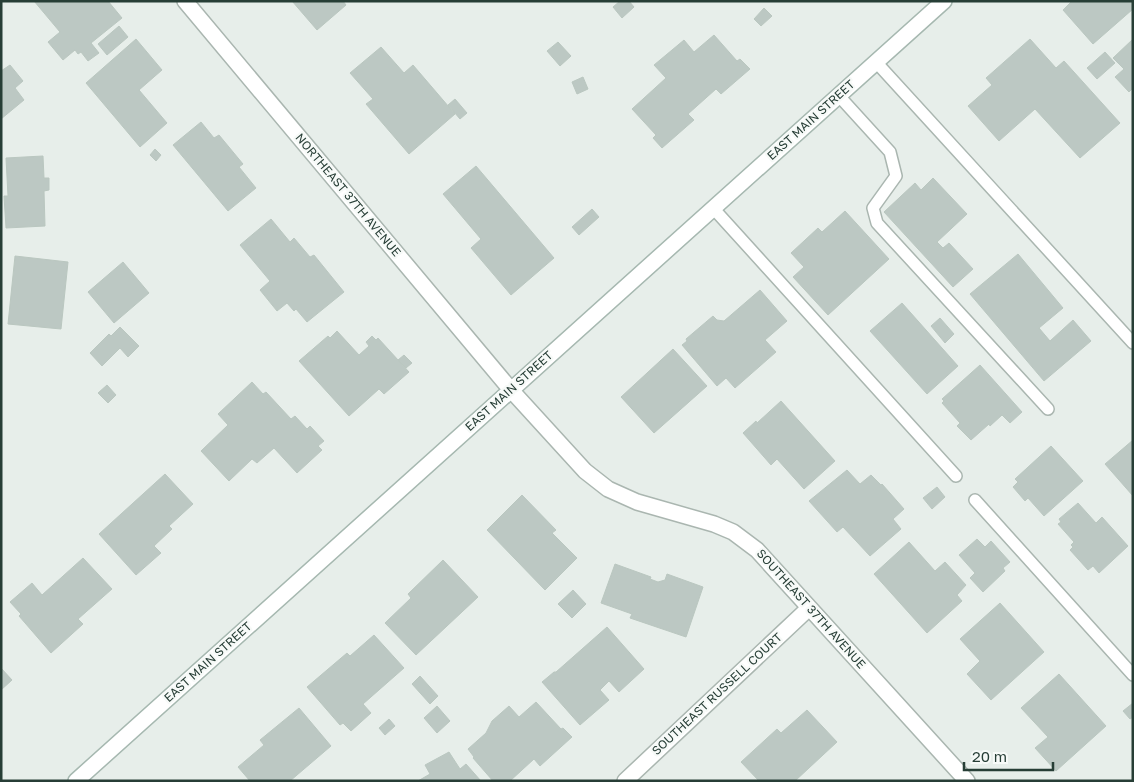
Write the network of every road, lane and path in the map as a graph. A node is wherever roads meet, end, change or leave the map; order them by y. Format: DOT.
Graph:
graph roads {
  1 [pos="185,1"];
  2 [pos="944,1"];
  3 [pos="876,62"];
  4 [pos="838,96"];
  5 [pos="713,208"];
  6 [pos="1133,343"];
  7 [pos="511,390"];
  8 [pos="1048,409"];
  9 [pos="956,476"];
  10 [pos="975,500"];
  11 [pos="809,608"];
  12 [pos="1133,675"];
  13 [pos="76,781"];
  14 [pos="625,781"];
  15 [pos="967,781"];
  1 -- 7 [label="street, NORTHEAST 37TH AVENUE"];
  2 -- 3 [label="street, EAST MAIN STREET"];
  3 -- 4 [label="street, EAST MAIN STREET"];
  3 -- 6 [label="lane"];
  4 -- 5 [label="street, EAST MAIN STREET"];
  4 -- 8 [label="lane"];
  5 -- 7 [label="street, EAST MAIN STREET"];
  5 -- 9 [label="lane"];
  7 -- 11 [label="street, SOUTHEAST 37TH AVENUE"];
  7 -- 13 [label="street, EAST MAIN STREET"];
  10 -- 12 [label="lane"];
  11 -- 14 [label="street, SOUTHEAST RUSSELL COURT"];
  11 -- 15 [label="street, SOUTHEAST 37TH AVENUE"];
}
